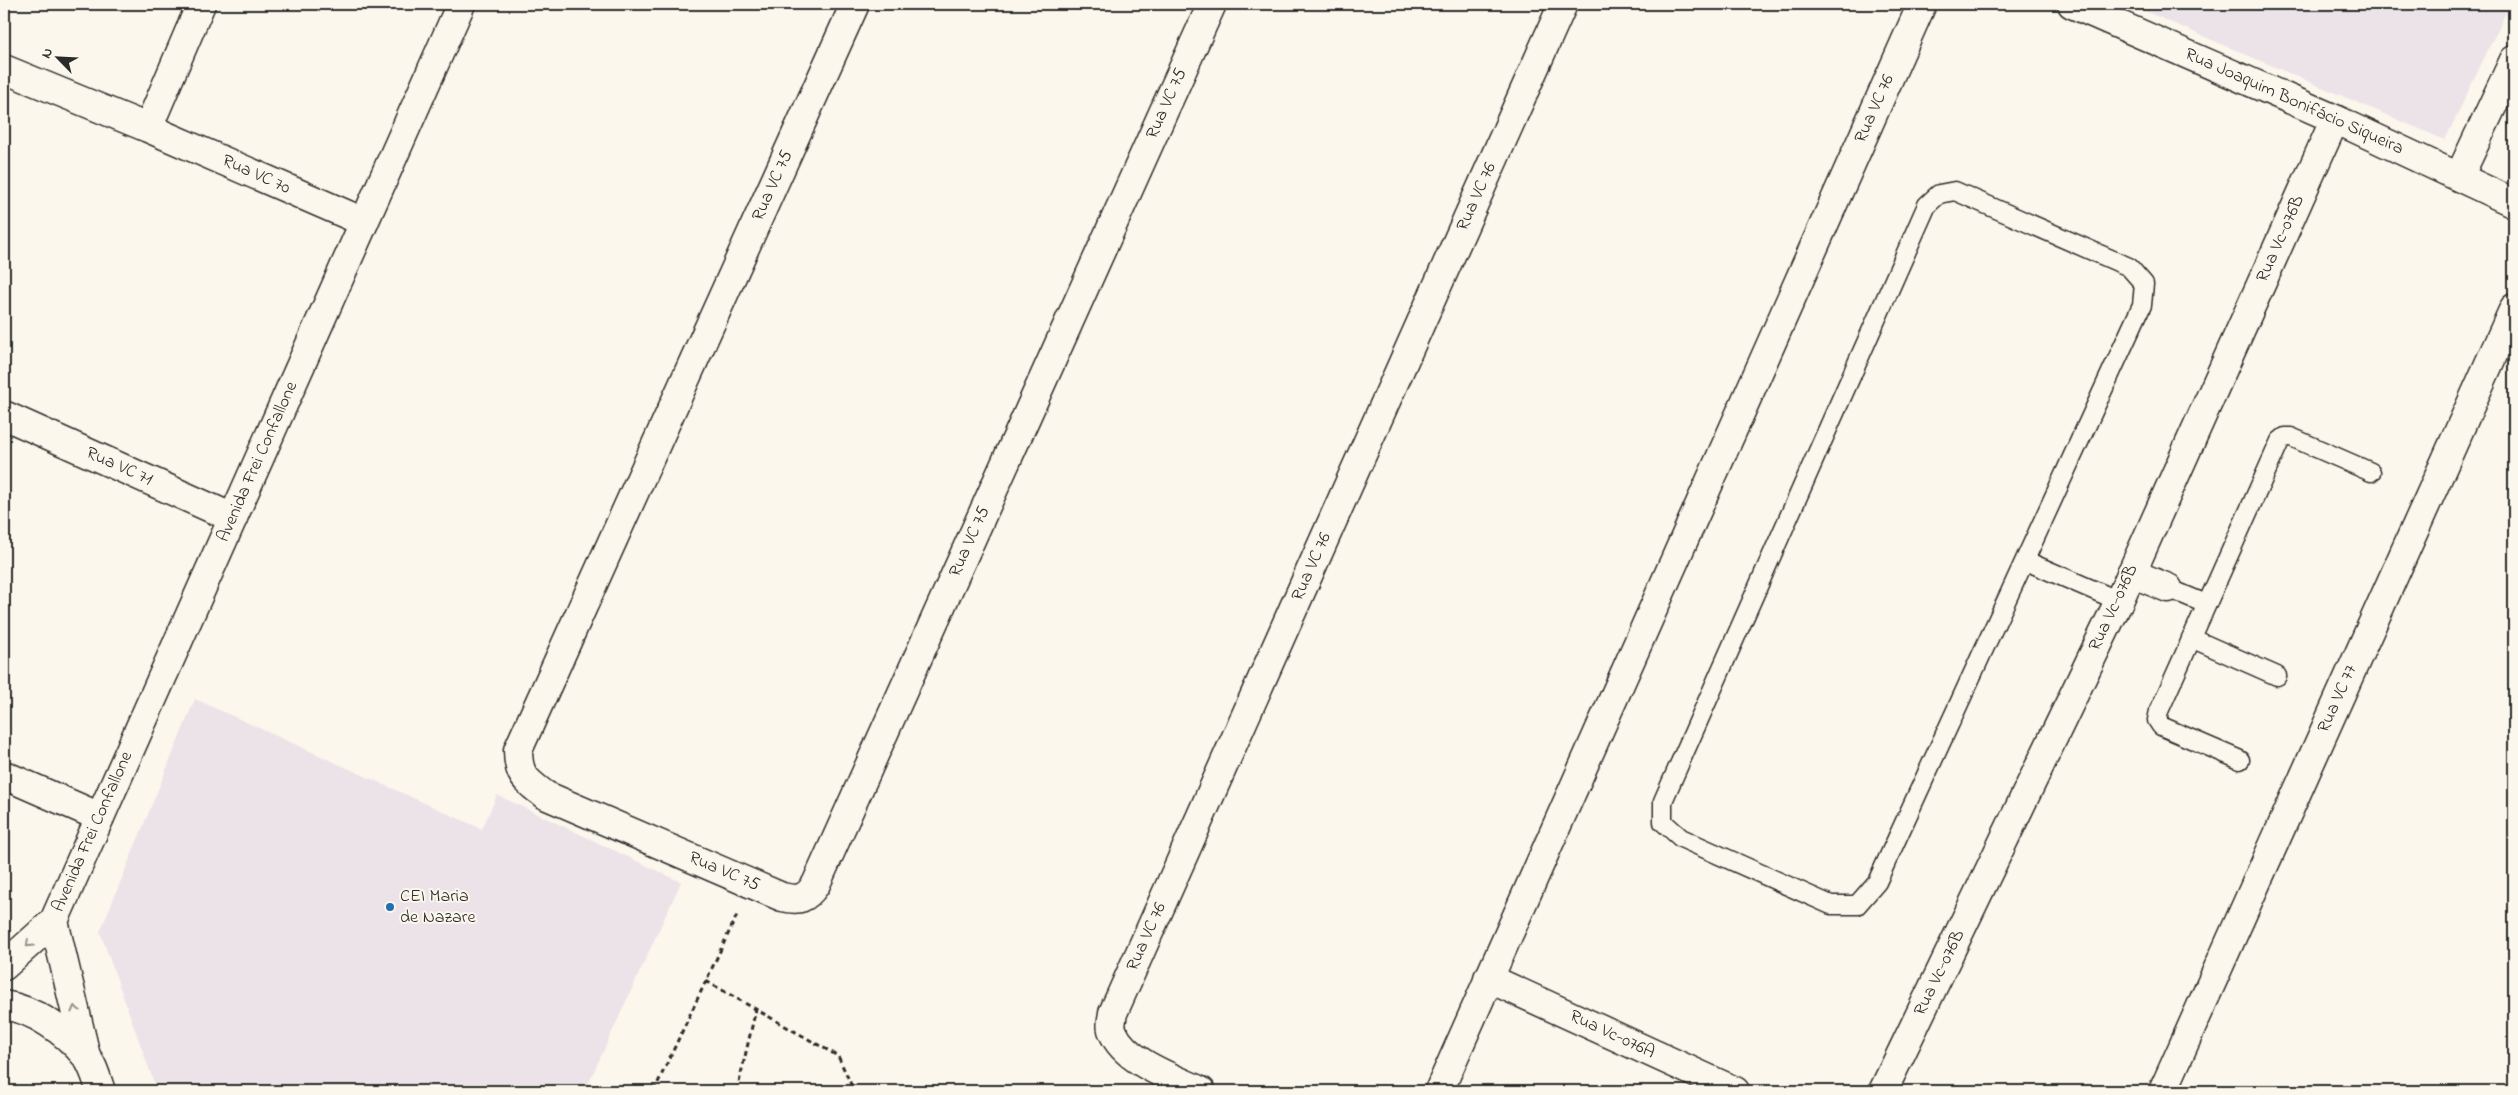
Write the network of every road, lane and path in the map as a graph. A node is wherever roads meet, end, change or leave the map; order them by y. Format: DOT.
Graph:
graph roads {
  1 [pos="201,4"];
  2 [pos="461,4"];
  3 [pos="855,4"];
  4 [pos="1212,4"];
  5 [pos="1563,4"];
  6 [pos="1922,4"];
  7 [pos="2083,5"];
  8 [pos="2514,60"];
  9 [pos="4,68"];
  10 [pos="2335,119"];
  11 [pos="148,128"];
  12 [pos="2459,177"];
  13 [pos="2514,203"];
  14 [pos="364,222"];
  15 [pos="2514,308"];
  16 [pos="4,417"];
  17 [pos="2371,472"];
  18 [pos="233,518"];
  19 [pos="2026,561"];
  20 [pos="2131,573"];
  21 [pos="2168,588"];
  22 [pos="2119,601"];
  23 [pos="2206,604"];
  24 [pos="2191,638"];
  25 [pos="2277,676"];
  26 [pos="2240,760"];
  27 [pos="4,775"];
  28 [pos="100,817"];
  29 [pos="752,885"];
  30 [pos="54,921"];
  31 [pos="4,966"];
  32 [pos="1488,978"];
  33 [pos="706,981"];
  34 [pos="4,1005"];
  35 [pos="756,1009"];
  36 [pos="86,1056"];
  37 [pos="101,1091"];
  38 [pos="654,1091"];
  39 [pos="737,1091"];
  40 [pos="854,1091"];
  41 [pos="1201,1091"];
  42 [pos="1439,1091"];
  43 [pos="1734,1091"];
  44 [pos="1883,1091"];
  45 [pos="2163,1091"];
  1 -- 11 [label="street"];
  2 -- 14 [label="street, Avenida Frei Confallone"];
  3 -- 29 [label="street, Rua VC 75"];
  4 -- 29 [label="street, Rua VC 75"];
  5 -- 41 [label="street, Rua VC 76"];
  6 -- 32 [label="street, Rua VC 76"];
  7 -- 10 [label="street, Rua Joaquim Bonifácio Siqueira"];
  8 -- 12 [label="street"];
  9 -- 11 [label="street, Rua VC 70"];
  10 -- 12 [label="street, Rua Joaquim Bonifácio Siqueira"];
  10 -- 20 [label="street, Rua Vc-076B"];
  11 -- 14 [label="street, Rua VC 70"];
  12 -- 13 [label="street, Rua Joaquim Bonifácio Siqueira"];
  14 -- 18 [label="street, Avenida Frei Confallone"];
  15 -- 45 [label="street, Rua VC 77"];
  16 -- 18 [label="street, Rua VC 71"];
  17 -- 23 [label="lane"];
  18 -- 28 [label="street, Avenida Frei Confallone"];
  19 -- 19 [label="lane"];
  19 -- 22 [label="lane"];
  20 -- 21 [label="street"];
  20 -- 22 [label="street, Rua Vc-076B"];
  21 -- 23 [label="lane"];
  22 -- 44 [label="street, Rua Vc-076B"];
  23 -- 24 [label="lane"];
  24 -- 25 [label="lane"];
  24 -- 26 [label="lane"];
  27 -- 28 [label="street"];
  28 -- 30 [label="street, Avenida Frei Confallone"];
  29 -- 33 [label="path"];
  30 -- 31 [label="street, Avenida Frei Confallone, one-way"];
  36 -- 30 [label="street, Avenida Frei Confallone, one-way"];
  32 -- 42 [label="street, Rua VC 76"];
  32 -- 43 [label="street, Rua Vc-076A"];
  33 -- 35 [label="path"];
  33 -- 38 [label="path"];
  34 -- 36 [label="street"];
  35 -- 39 [label="path"];
  35 -- 40 [label="path"];
  36 -- 37 [label="street"];
}
